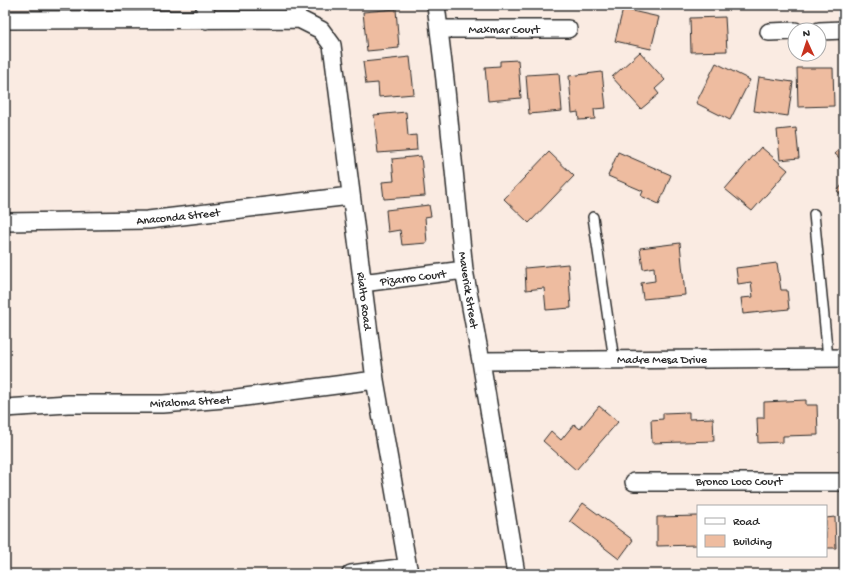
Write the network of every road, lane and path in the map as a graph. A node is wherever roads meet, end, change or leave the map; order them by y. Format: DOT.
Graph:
graph roads {
  1 [pos="436,5"];
  2 [pos="206,12"];
  3 [pos="5,20"];
  4 [pos="439,29"];
  5 [pos="568,30"];
  6 [pos="844,30"];
  7 [pos="787,31"];
  8 [pos="827,31"];
  9 [pos="769,32"];
  10 [pos="350,196"];
  11 [pos="814,214"];
  12 [pos="593,217"];
  13 [pos="5,222"];
  14 [pos="464,270"];
  15 [pos="362,283"];
  16 [pos="836,358"];
  17 [pos="614,360"];
  18 [pos="481,361"];
  19 [pos="375,380"];
  20 [pos="5,408"];
  21 [pos="634,482"];
  22 [pos="844,482"];
  23 [pos="408,571"];
  24 [pos="351,574"];
  25 [pos="516,574"];
  1 -- 4 [label="street, Maverick Street"];
  2 -- 3 [label="street"];
  2 -- 10 [label="street, Rialto Road"];
  4 -- 5 [label="street, Maxmar Court"];
  4 -- 14 [label="street, Maverick Street"];
  6 -- 8 [label="street"];
  7 -- 9 [label="street"];
  10 -- 13 [label="street, Anaconda Street"];
  10 -- 15 [label="street, Rialto Road"];
  11 -- 16 [label="lane"];
  12 -- 17 [label="lane"];
  14 -- 15 [label="street, Pizarro Court"];
  14 -- 18 [label="street, Maverick Street"];
  15 -- 19 [label="street, Rialto Road"];
  16 -- 17 [label="street, Madre Mesa Drive"];
  17 -- 18 [label="street, Madre Mesa Drive"];
  18 -- 25 [label="street, Maverick Street"];
  19 -- 20 [label="street, Miraloma Street"];
  19 -- 23 [label="street, Rialto Road"];
  21 -- 22 [label="street, Bronco Loco Court"];
  23 -- 24 [label="street"];
}
